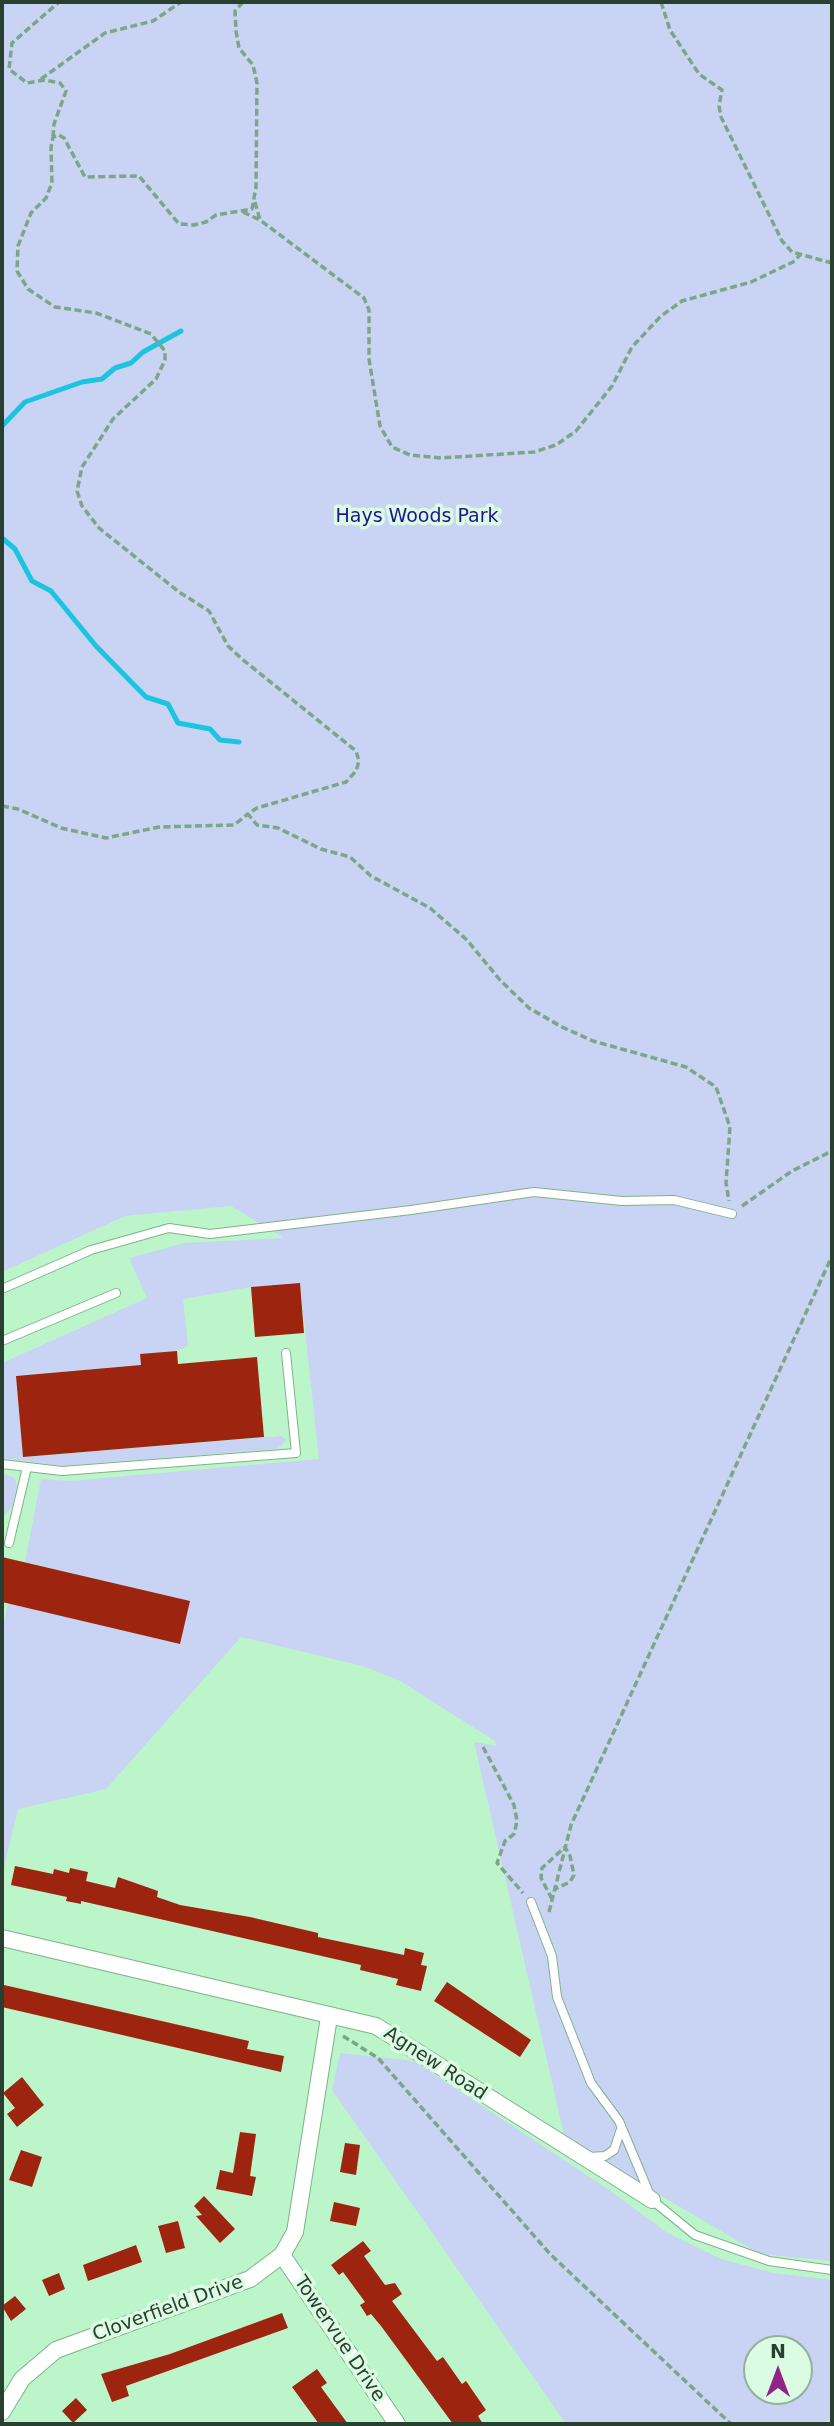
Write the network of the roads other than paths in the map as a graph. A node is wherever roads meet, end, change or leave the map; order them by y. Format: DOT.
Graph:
graph roads {
  1 [pos="732,1214"];
  2 [pos="2,1289"];
  3 [pos="116,1293"];
  4 [pos="2,1340"];
  5 [pos="286,1353"];
  6 [pos="2,1464"];
  7 [pos="27,1467"];
  8 [pos="9,1543"];
  9 [pos="531,1902"];
  10 [pos="2,1938"];
  11 [pos="329,2017"];
  12 [pos="619,2120"];
  13 [pos="578,2156"];
  14 [pos="652,2200"];
  15 [pos="282,2255"];
  16 [pos="832,2270"];
  17 [pos="2,2412"];
  18 [pos="2,2421"];
  19 [pos="6,2424"];
  20 [pos="397,2424"];
  1 -- 2 [label="lane"];
  3 -- 4 [label="lane"];
  5 -- 7 [label="lane"];
  6 -- 7 [label="lane"];
  7 -- 8 [label="lane"];
  9 -- 12 [label="lane"];
  10 -- 11 [label="street, Agnew Road"];
  11 -- 13 [label="street, Agnew Road"];
  11 -- 15 [label="street, Cloverfield Drive"];
  12 -- 13 [label="lane"];
  12 -- 14 [label="lane"];
  13 -- 14 [label="street, Agnew Road"];
  14 -- 16 [label="lane, Agnew Road"];
  15 -- 17 [label="street, Cloverfield Drive"];
  15 -- 20 [label="street, Towervue Drive"];
  18 -- 19 [label="street"];
}
